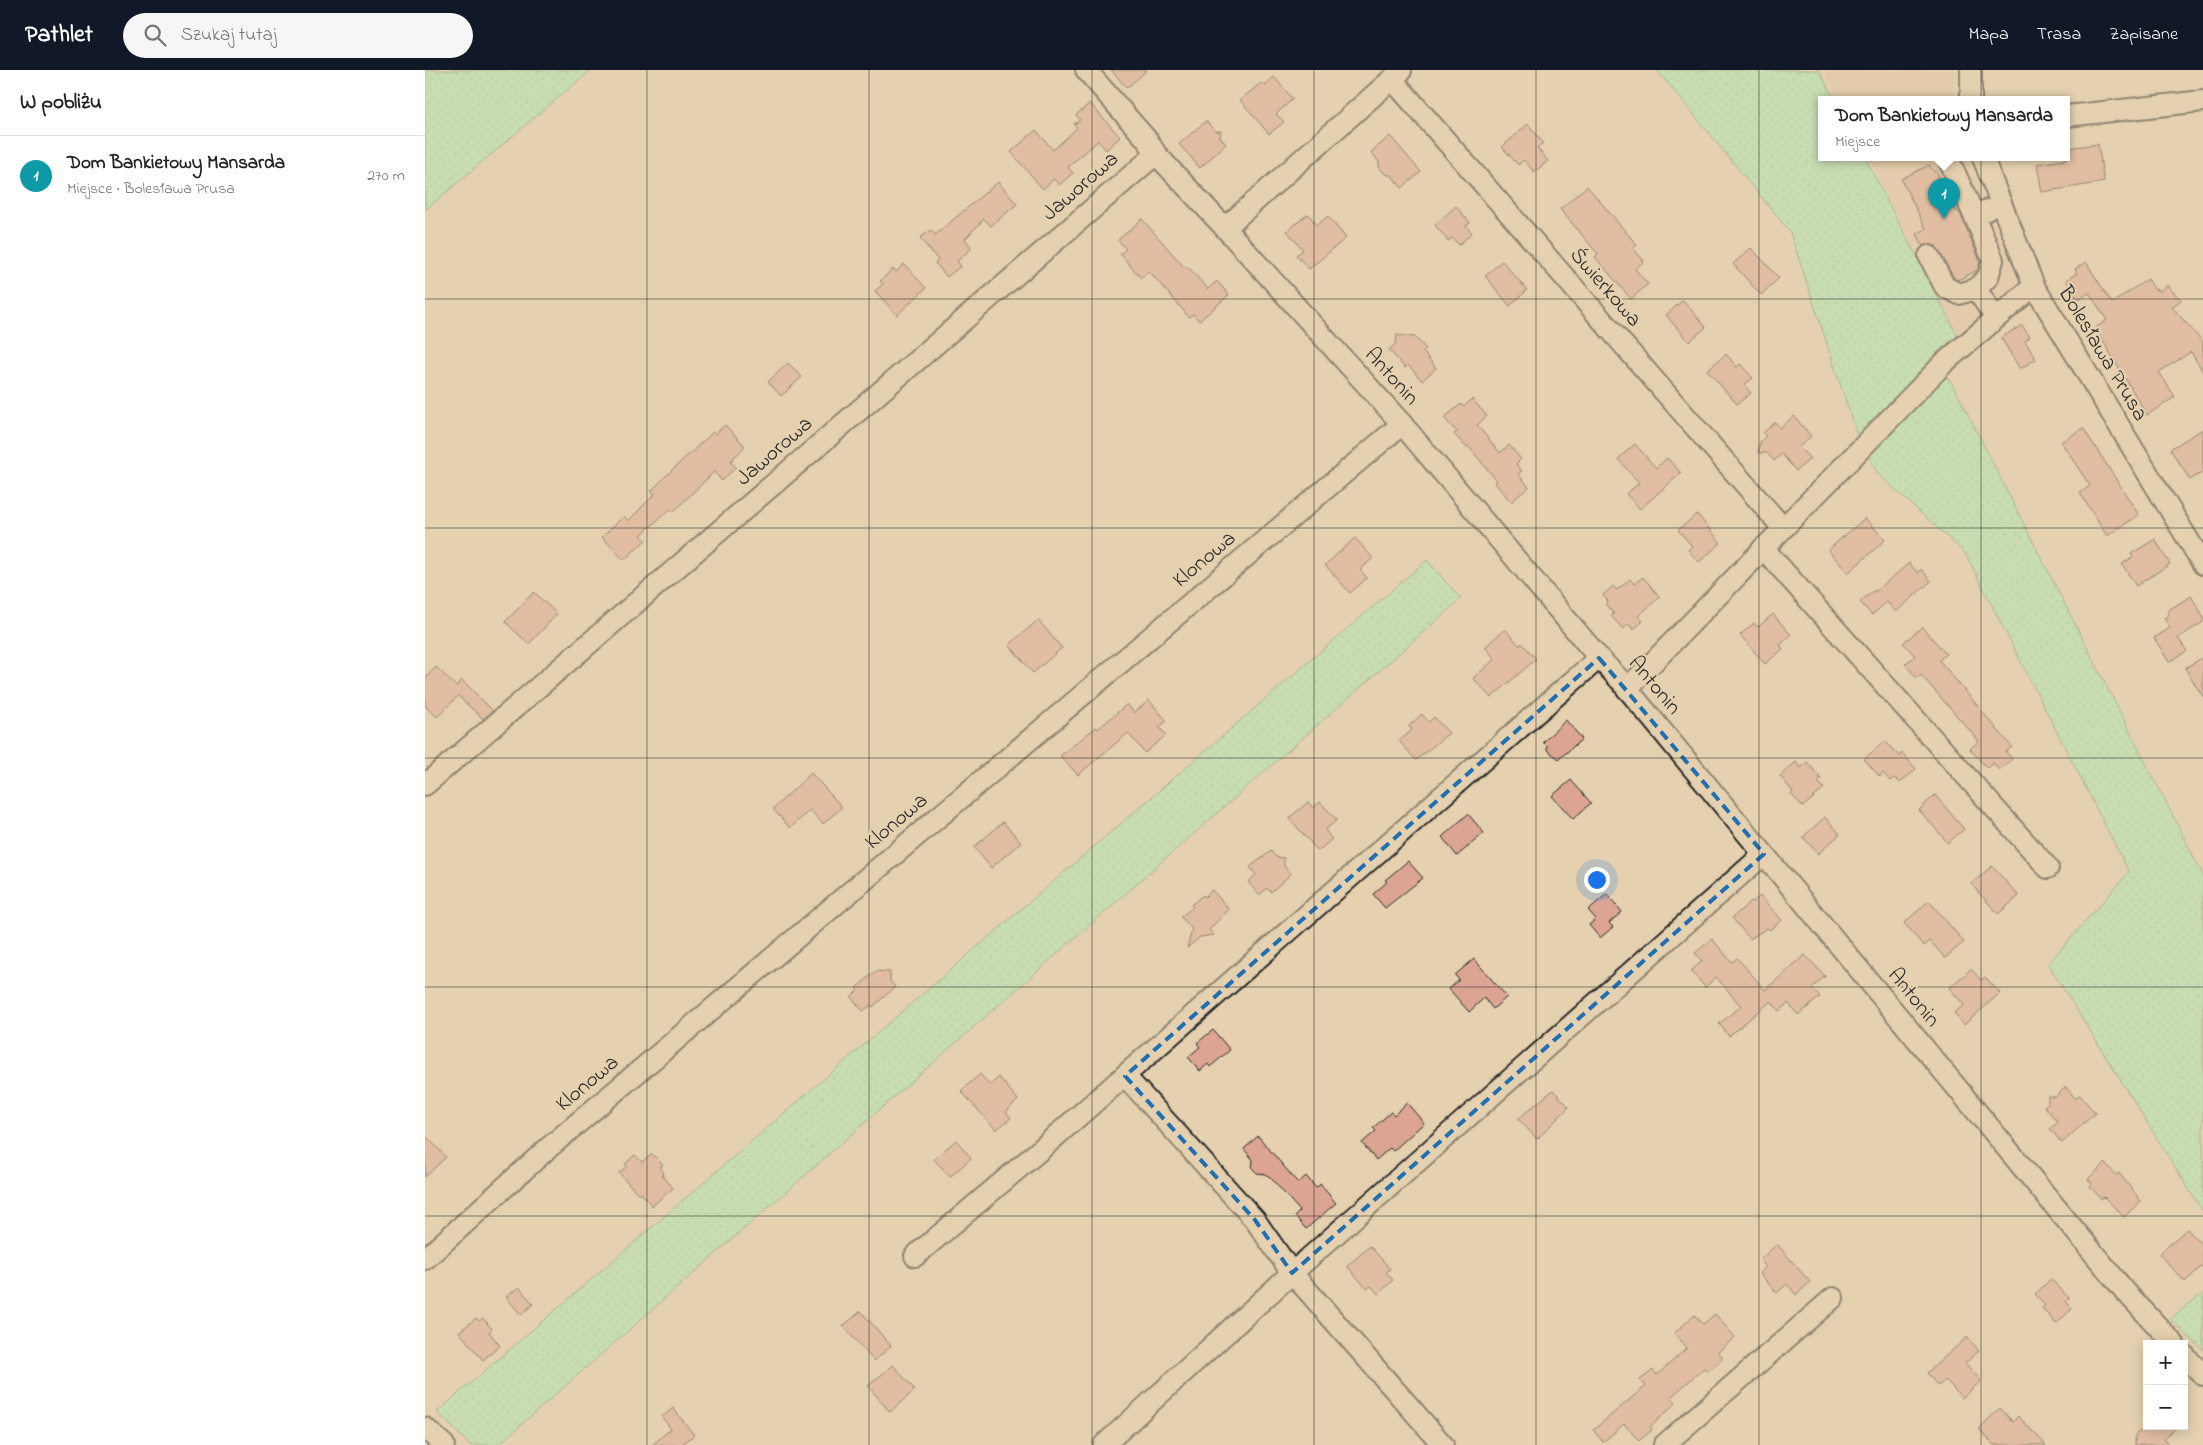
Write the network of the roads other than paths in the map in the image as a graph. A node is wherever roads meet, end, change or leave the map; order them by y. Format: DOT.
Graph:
graph roads {
  1 [pos="1086,70"];
  2 [pos="1971,70"];
  3 [pos="1397,74"];
  4 [pos="1971,96"];
  5 [pos="2203,101"];
  6 [pos="2070,116"];
  7 [pos="1156,154"];
  8 [pos="1950,161"];
  9 [pos="1984,161"];
  10 [pos="2000,204"];
  11 [pos="1974,215"];
  12 [pos="1225,228"];
  13 [pos="1929,256"];
  14 [pos="2034,286"];
  15 [pos="1976,289"];
  16 [pos="1995,317"];
  17 [pos="1402,424"];
  18 [pos="1783,528"];
  19 [pos="1763,548"];
  20 [pos="2203,564"];
  21 [pos="1599,658"];
  22 [pos="1627,689"];
  23 [pos="425,785"];
  24 [pos="1765,854"];
  25 [pos="2048,868"];
  26 [pos="1125,1076"];
  27 [pos="915,1256"];
  28 [pos="425,1258"];
  29 [pos="1292,1273"];
  30 [pos="1833,1298"];
  31 [pos="2170,1340"];
  32 [pos="2188,1359"];
  33 [pos="2203,1375"];
  34 [pos="425,1428"];
  35 [pos="444,1445"];
  36 [pos="1104,1445"];
  37 [pos="1443,1445"];
  38 [pos="1664,1445"];
  1 -- 7 [label="street, Antonin"];
  2 -- 4 [label="street"];
  3 -- 12 [label="street, Świerkowa"];
  3 -- 18 [label="street, Świerkowa"];
  5 -- 6 [label="street"];
  7 -- 12 [label="street, Antonin"];
  7 -- 23 [label="street, Jaworowa"];
  8 -- 11 [label="street"];
  9 -- 10 [label="street, Bolesława Prusa"];
  10 -- 11 [label="street"];
  10 -- 14 [label="street, Bolesława Prusa"];
  11 -- 15 [label="street"];
  12 -- 17 [label="street, Antonin"];
  13 -- 15 [label="street"];
  14 -- 16 [label="street"];
  14 -- 20 [label="street, Bolesława Prusa"];
  15 -- 16 [label="street"];
  16 -- 18 [label="street"];
  17 -- 21 [label="street, Antonin"];
  17 -- 28 [label="street, Klonowa"];
  18 -- 19 [label="street"];
  19 -- 22 [label="street"];
  19 -- 25 [label="street"];
  21 -- 22 [label="street, Antonin"];
  21 -- 26 [label="street"];
  22 -- 24 [label="street, Antonin"];
  24 -- 29 [label="street"];
  24 -- 31 [label="street, Antonin"];
  26 -- 27 [label="street"];
  26 -- 29 [label="street"];
  29 -- 36 [label="street"];
  29 -- 37 [label="street"];
  30 -- 38 [label="street"];
  32 -- 33 [label="street"];
  34 -- 35 [label="street"];
}
